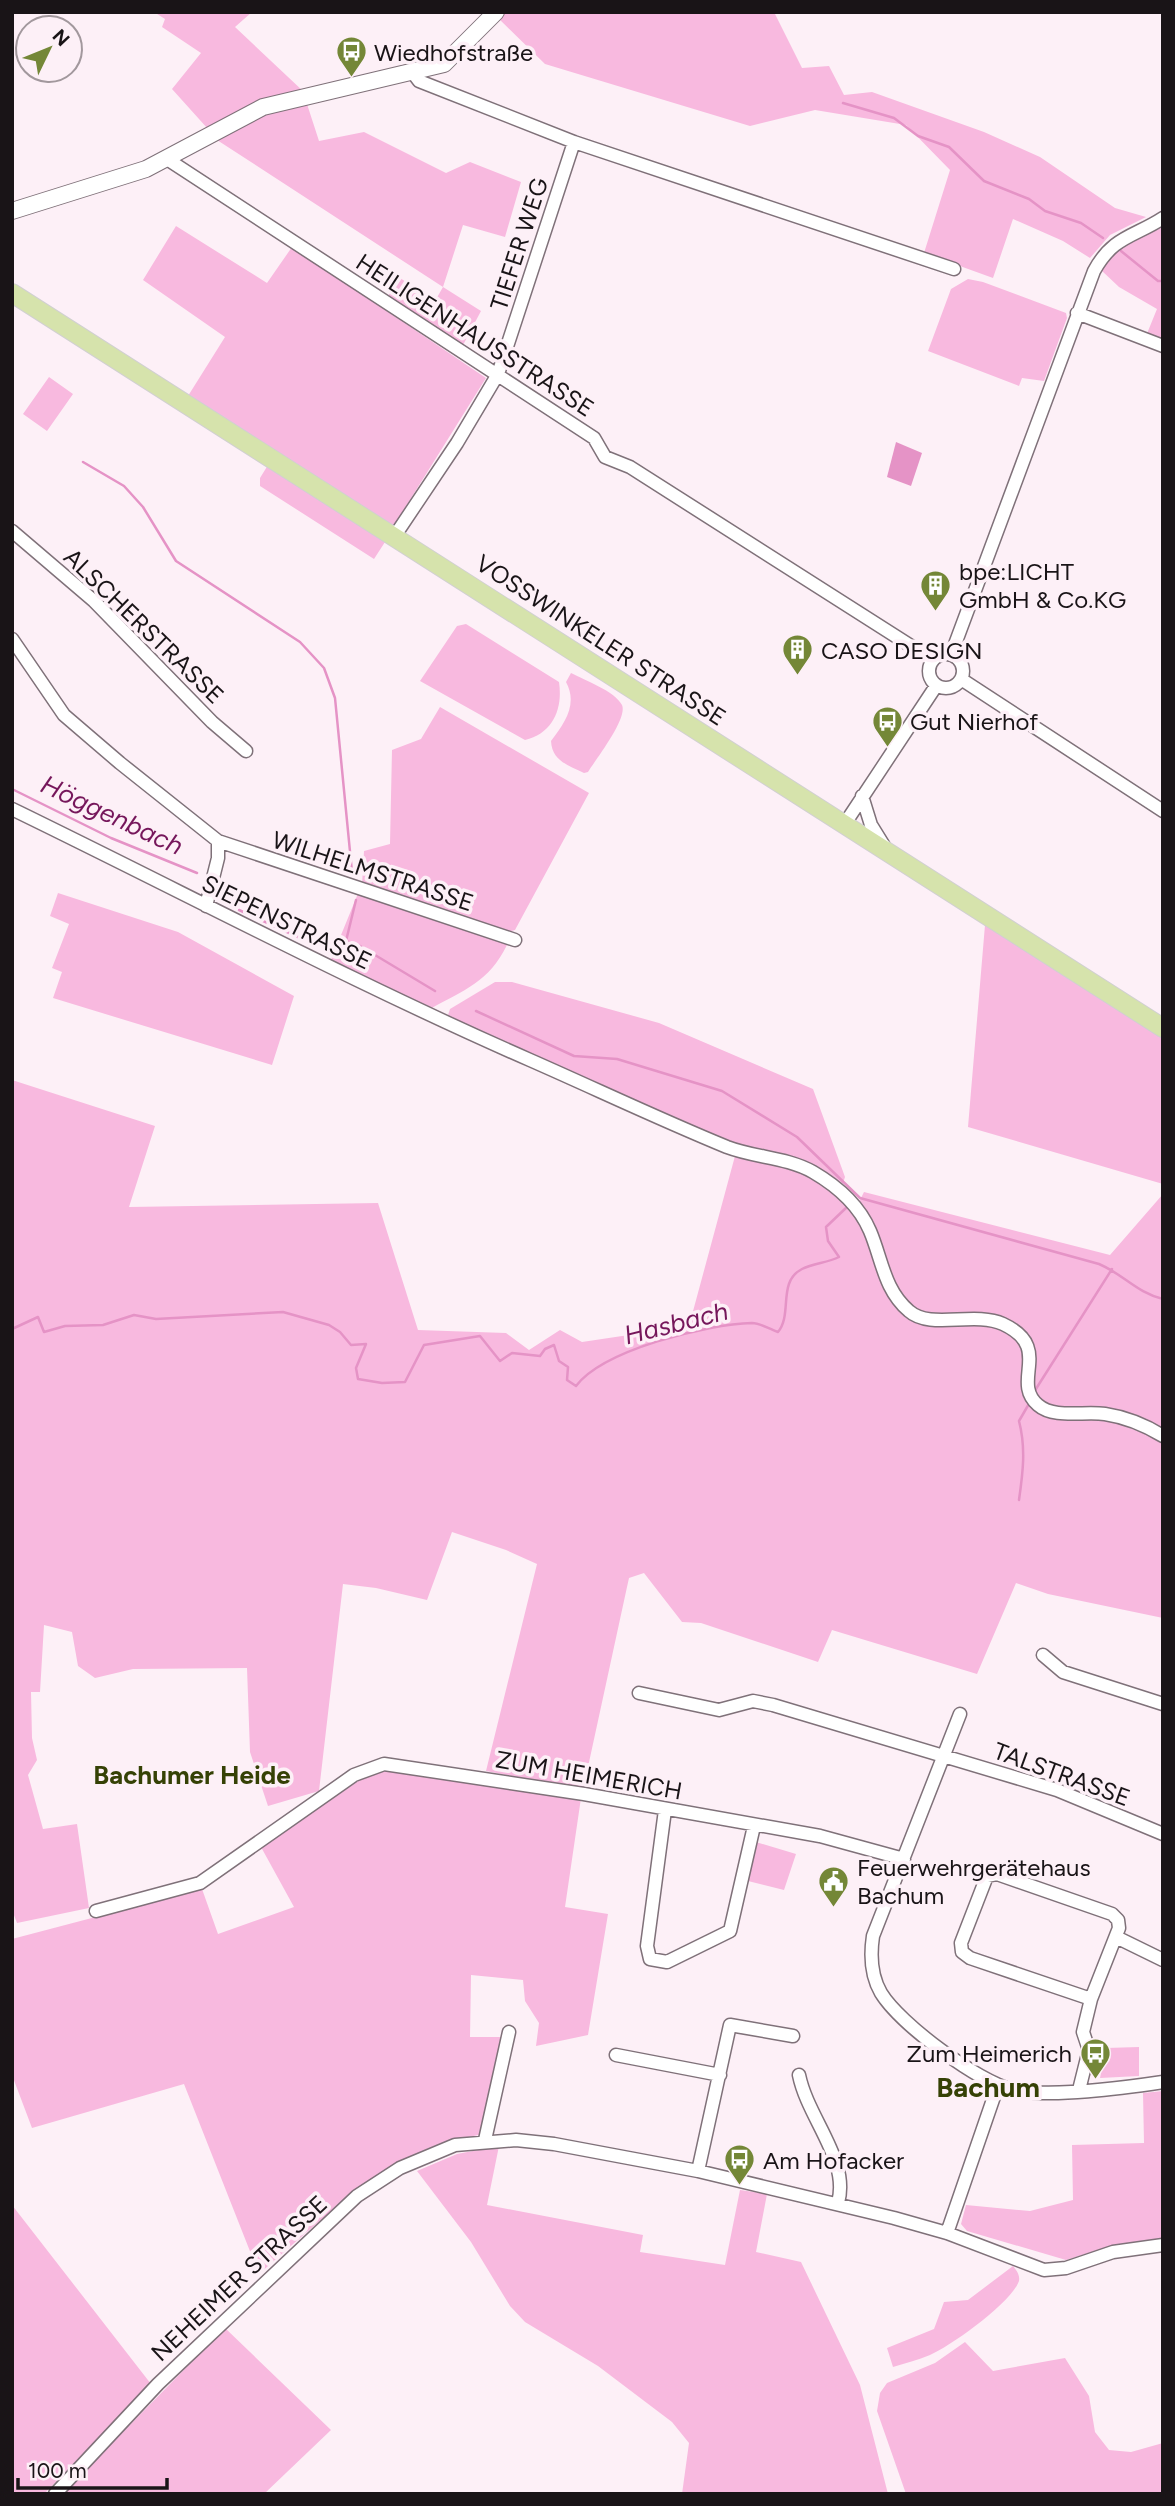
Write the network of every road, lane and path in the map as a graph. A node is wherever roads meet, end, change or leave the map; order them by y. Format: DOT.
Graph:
graph roads {
  1 [pos="496,12"];
  2 [pos="413,73"];
  3 [pos="575,142"];
  4 [pos="167,159"];
  5 [pos="12,211"];
  6 [pos="1163,218"];
  7 [pos="954,269"];
  8 [pos="12,293"];
  9 [pos="1077,313"];
  10 [pos="1163,346"];
  11 [pos="498,374"];
  12 [pos="12,531"];
  13 [pos="394,537"];
  14 [pos="12,639"];
  15 [pos="951,655"];
  16 [pos="933,660"];
  17 [pos="961,679"];
  18 [pos="936,685"];
  19 [pos="246,751"];
  20 [pos="862,796"];
  21 [pos="12,809"];
  22 [pos="1163,811"];
  23 [pos="844,825"];
  24 [pos="218,841"];
  25 [pos="891,855"];
  26 [pos="205,906"];
  27 [pos="515,940"];
  28 [pos="1163,1028"];
  29 [pos="1163,1436"];
  30 [pos="1043,1656"];
  31 [pos="639,1693"];
  32 [pos="1163,1704"];
  33 [pos="960,1714"];
  34 [pos="945,1757"];
  35 [pos="665,1810"];
  36 [pos="754,1826"];
  37 [pos="1163,1835"];
  38 [pos="904,1859"];
  39 [pos="96,1911"];
  40 [pos="1116,1937"];
  41 [pos="1163,1960"];
  42 [pos="1091,1999"];
  43 [pos="509,2032"];
  44 [pos="793,2036"];
  45 [pos="616,2055"];
  46 [pos="719,2075"];
  47 [pos="799,2075"];
  48 [pos="1163,2082"];
  49 [pos="998,2085"];
  50 [pos="1079,2090"];
  51 [pos="485,2140"];
  52 [pos="698,2171"];
  53 [pos="838,2203"];
  54 [pos="947,2233"];
  55 [pos="1163,2245"];
  56 [pos="55,2494"];
  1 -- 2 [label="street"];
  2 -- 3 [label="street"];
  2 -- 4 [label="street"];
  3 -- 7 [label="street"];
  3 -- 11 [label="street, TIEFER WEG"];
  4 -- 5 [label="street"];
  4 -- 11 [label="street, HEILIGENHAUSSTRASSE"];
  6 -- 9 [label="street"];
  8 -- 13 [label="main road, VOSSWINKELER STRASSE"];
  9 -- 10 [label="street"];
  9 -- 15 [label="street"];
  11 -- 13 [label="street, TIEFER WEG"];
  11 -- 16 [label="street, HEILIGENHAUSSTRASSE"];
  12 -- 19 [label="street, ALSCHERSTRASSE"];
  13 -- 23 [label="main road, VOSSWINKELER STRASSE"];
  14 -- 24 [label="street, WILHELMSTRASSE"];
  15 -- 16 [label="street"];
  15 -- 17 [label="street"];
  16 -- 18 [label="street"];
  17 -- 18 [label="street"];
  17 -- 22 [label="street"];
  18 -- 20 [label="street"];
  20 -- 23 [label="street"];
  20 -- 25 [label="street"];
  21 -- 26 [label="street, SIEPENSTRASSE"];
  23 -- 25 [label="main road, VOSSWINKELER STRASSE"];
  24 -- 26 [label="street"];
  24 -- 27 [label="street, WILHELMSTRASSE"];
  25 -- 28 [label="main road, VOSSWINKELER STRASSE"];
  26 -- 29 [label="street, SIEPENSTRASSE"];
  30 -- 32 [label="street"];
  31 -- 34 [label="street, TALSTRASSE"];
  33 -- 34 [label="street"];
  34 -- 37 [label="street, TALSTRASSE"];
  34 -- 38 [label="street"];
  35 -- 36 [label="street, ZUM HEIMERICH"];
  35 -- 36 [label="street"];
  35 -- 39 [label="street, ZUM HEIMERICH"];
  36 -- 38 [label="street, ZUM HEIMERICH"];
  38 -- 49 [label="street"];
  40 -- 41 [label="street"];
  40 -- 42 [label="street"];
  40 -- 42 [label="street"];
  42 -- 50 [label="street"];
  43 -- 51 [label="street"];
  44 -- 46 [label="street"];
  45 -- 46 [label="street"];
  46 -- 52 [label="street"];
  47 -- 53 [label="street"];
  48 -- 50 [label="street"];
  49 -- 50 [label="street"];
  49 -- 54 [label="street"];
  51 -- 52 [label="street, NEHEIMER STRASSE"];
  51 -- 56 [label="street, NEHEIMER STRASSE"];
  52 -- 53 [label="street, NEHEIMER STRASSE"];
  53 -- 54 [label="street, NEHEIMER STRASSE"];
  54 -- 55 [label="street, NEHEIMER STRASSE"];
}
